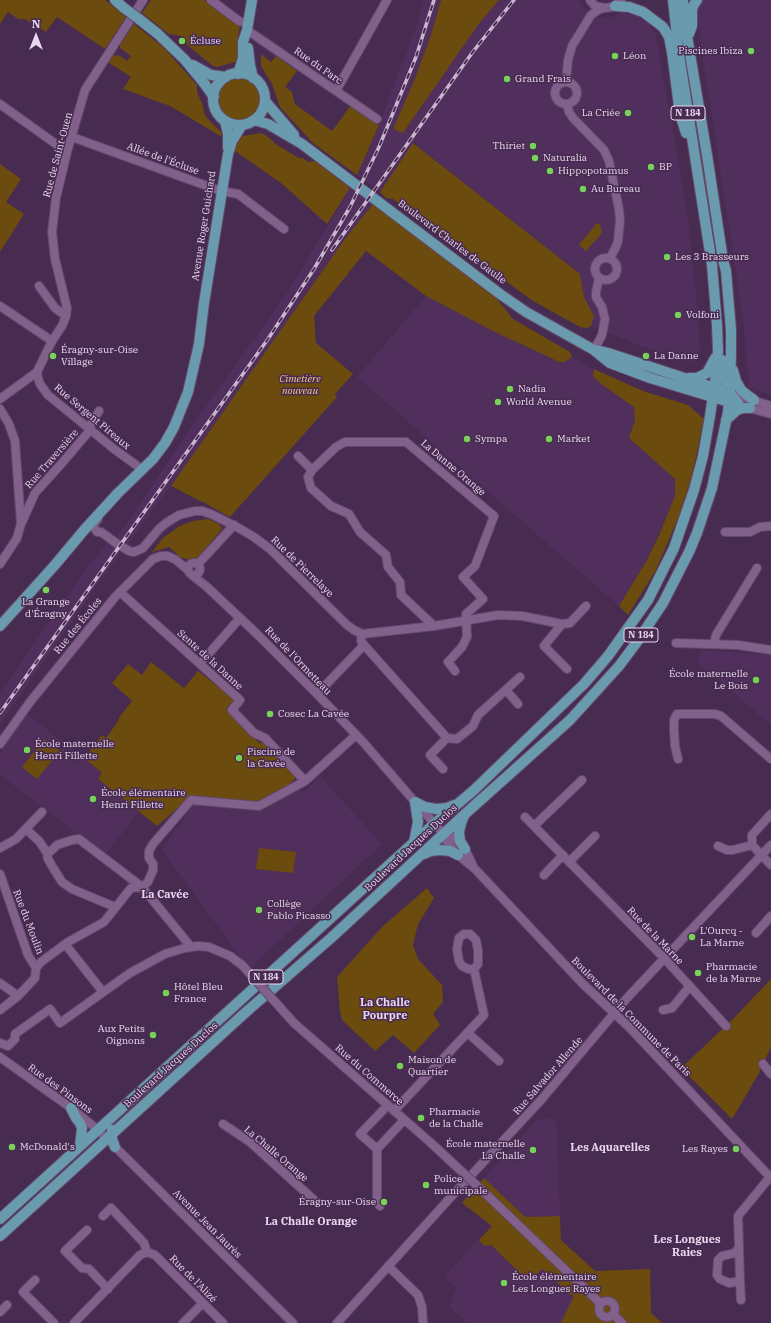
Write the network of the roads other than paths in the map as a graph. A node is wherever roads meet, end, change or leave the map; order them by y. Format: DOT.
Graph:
graph roads {
  1 [pos="115,0"];
  2 [pos="143,0"];
  3 [pos="211,0"];
  4 [pos="252,0"];
  5 [pos="387,0"];
  6 [pos="590,0"];
  7 [pos="673,0"];
  8 [pos="683,0"];
  9 [pos="697,0"];
  10 [pos="618,3"];
  11 [pos="604,8"];
  12 [pos="590,17"];
  13 [pos="248,27"];
  14 [pos="688,36"];
  15 [pos="185,60"];
  16 [pos="238,74"];
  17 [pos="226,77"];
  18 [pos="253,78"];
  19 [pos="566,82"];
  20 [pos="336,91"];
  21 [pos="214,97"];
  22 [pos="265,100"];
  23 [pos="0,104"];
  24 [pos="567,104"];
  25 [pos="377,119"];
  26 [pos="254,120"];
  27 [pos="225,121"];
  28 [pos="242,125"];
  29 [pos="72,137"];
  30 [pos="302,144"];
  31 [pos="67,152"];
  32 [pos="228,154"];
  33 [pos="221,191"];
  34 [pos="702,202"];
  35 [pos="284,229"];
  36 [pos="610,258"];
  37 [pos="599,278"];
  38 [pos="40,286"];
  39 [pos="0,306"];
  40 [pos="66,316"];
  41 [pos="52,341"];
  42 [pos="594,350"];
  43 [pos="718,351"];
  44 [pos="731,360"];
  45 [pos="37,372"];
  46 [pos="678,376"];
  47 [pos="683,388"];
  48 [pos="724,397"];
  49 [pos="0,398"];
  50 [pos="752,404"];
  51 [pos="771,406"];
  52 [pos="0,409"];
  53 [pos="99,411"];
  54 [pos="771,414"];
  55 [pos="710,416"];
  56 [pos="726,420"];
  57 [pos="90,428"];
  58 [pos="298,456"];
  59 [pos="719,458"];
  60 [pos="143,470"];
  61 [pos="312,470"];
  62 [pos="21,524"];
  63 [pos="234,525"];
  64 [pos="771,526"];
  65 [pos="95,527"];
  66 [pos="726,532"];
  67 [pos="0,564"];
  68 [pos="199,567"];
  69 [pos="757,568"];
  70 [pos="190,572"];
  71 [pos="207,587"];
  72 [pos="120,592"];
  73 [pos="586,606"];
  74 [pos="240,618"];
  75 [pos="466,620"];
  76 [pos="562,624"];
  77 [pos="0,626"];
  78 [pos="434,626"];
  79 [pos="362,634"];
  80 [pos="676,643"];
  81 [pos="714,644"];
  82 [pos="364,645"];
  83 [pos="771,650"];
  84 [pos="204,659"];
  85 [pos="567,669"];
  86 [pos="455,671"];
  87 [pos="520,677"];
  88 [pos="506,690"];
  89 [pos="317,694"];
  90 [pos="518,704"];
  91 [pos="356,735"];
  92 [pos="446,738"];
  93 [pos="0,744"];
  94 [pos="678,759"];
  95 [pos="771,760"];
  96 [pos="443,769"];
  97 [pos="582,780"];
  98 [pos="305,781"];
  99 [pos="415,802"];
  100 [pos="458,804"];
  101 [pos="42,812"];
  102 [pos="465,814"];
  103 [pos="771,814"];
  104 [pos="525,817"];
  105 [pos="434,824"];
  106 [pos="534,826"];
  107 [pos="26,829"];
  108 [pos="444,834"];
  109 [pos="595,836"];
  110 [pos="414,842"];
  111 [pos="752,845"];
  112 [pos="771,845"];
  113 [pos="718,846"];
  114 [pos="0,848"];
  115 [pos="461,852"];
  116 [pos="47,853"];
  117 [pos="422,855"];
  118 [pos="563,855"];
  119 [pos="761,855"];
  120 [pos="569,862"];
  121 [pos="771,865"];
  122 [pos="0,874"];
  123 [pos="544,875"];
  124 [pos="142,886"];
  125 [pos="115,908"];
  126 [pos="771,916"];
  127 [pos="756,933"];
  128 [pos="65,944"];
  129 [pos="191,947"];
  130 [pos="664,958"];
  131 [pos="36,968"];
  132 [pos="474,969"];
  133 [pos="0,983"];
  134 [pos="690,986"];
  135 [pos="103,992"];
  136 [pos="18,996"];
  137 [pos="0,1010"];
  138 [pos="663,1010"];
  139 [pos="615,1013"];
  140 [pos="726,1026"];
  141 [pos="468,1033"];
  142 [pos="0,1043"];
  143 [pos="0,1057"];
  144 [pos="499,1061"];
  145 [pos="762,1064"];
  146 [pos="771,1074"];
  147 [pos="71,1108"];
  148 [pos="391,1108"];
  149 [pos="121,1110"];
  150 [pos="404,1120"];
  151 [pos="223,1124"];
  152 [pos="98,1130"];
  153 [pos="109,1137"];
  154 [pos="80,1146"];
  155 [pos="115,1147"];
  156 [pos="377,1149"];
  157 [pos="86,1159"];
  158 [pos="771,1177"];
  159 [pos="314,1200"];
  160 [pos="380,1206"];
  161 [pos="103,1216"];
  162 [pos="0,1219"];
  163 [pos="87,1230"];
  164 [pos="0,1236"];
  165 [pos="739,1247"];
  166 [pos="147,1252"];
  167 [pos="388,1266"];
  168 [pos="35,1280"];
  169 [pos="740,1281"];
  170 [pos="108,1289"];
  171 [pos="741,1300"];
  172 [pos="203,1303"];
  173 [pos="7,1305"];
  174 [pos="0,1312"];
  175 [pos="336,1322"];
  176 [pos="54,1323"];
  177 [pos="74,1323"];
  178 [pos="183,1323"];
  179 [pos="223,1323"];
  180 [pos="293,1323"];
  181 [pos="422,1323"];
  182 [pos="622,1323"];
  1 -- 15 [label="main road, bridge"];
  2 -- 29 [label="street, Rue de Saint-Ouen"];
  3 -- 13 [label="street, Rue du Parc"];
  4 -- 13 [label="main road"];
  5 -- 20 [label="street"];
  6 -- 11 [label="street"];
  6 -- 12 [label="street"];
  7 -- 34 [label="main road, N 184"];
  8 -- 14 [label="main road, N 184"];
  9 -- 14 [label="main road"];
  10 -- 11 [label="street"];
  10 -- 34 [label="main road"];
  11 -- 12 [label="street"];
  12 -- 19 [label="street"];
  13 -- 16 [label="main road"];
  13 -- 18 [label="main road"];
  13 -- 20 [label="street, Rue du Parc"];
  14 -- 44 [label="main road, N 184"];
  15 -- 17 [label="main road"];
  15 -- 21 [label="main road"];
  16 -- 17 [label="main road"];
  16 -- 18 [label="main road"];
  17 -- 21 [label="main road"];
  18 -- 22 [label="main road"];
  19 -- 24 [label="street"];
  19 -- 24 [label="street"];
  20 -- 25 [label="street, Rue du Parc"];
  21 -- 27 [label="main road"];
  22 -- 26 [label="main road"];
  22 -- 30 [label="main road, Boulevard Charles de Gaulle"];
  23 -- 31 [label="street"];
  24 -- 36 [label="street"];
  26 -- 28 [label="main road"];
  26 -- 30 [label="main road, Boulevard Charles de Gaulle"];
  27 -- 28 [label="main road"];
  27 -- 32 [label="main road, Avenue Roger Guichard"];
  28 -- 32 [label="main road, Avenue Roger Guichard"];
  29 -- 31 [label="street, Rue de Saint-Ouen"];
  29 -- 33 [label="street, Allée de l'Écluse"];
  30 -- 42 [label="main road, Boulevard Charles de Gaulle"];
  31 -- 40 [label="street, Rue de Saint-Ouen"];
  32 -- 33 [label="main road, Avenue Roger Guichard"];
  33 -- 35 [label="street, Allée de l'Écluse"];
  33 -- 60 [label="main road, Avenue Roger Guichard"];
  34 -- 43 [label="main road, N 184"];
  36 -- 37 [label="street"];
  36 -- 37 [label="street"];
  37 -- 42 [label="street"];
  38 -- 40 [label="street"];
  39 -- 41 [label="street"];
  40 -- 41 [label="street"];
  41 -- 45 [label="street"];
  42 -- 46 [label="main road, Boulevard Charles de Gaulle"];
  42 -- 47 [label="main road, Boulevard Charles de Gaulle"];
  43 -- 46 [label="main road, N 184"];
  43 -- 48 [label="main road, N 184"];
  43 -- 48 [label="main road, N 184"];
  44 -- 48 [label="main road, N 184"];
  44 -- 50 [label="main road"];
  45 -- 49 [label="street"];
  45 -- 57 [label="street, Rue Sergent Pireaux"];
  46 -- 48 [label="main road, Boulevard Charles de Gaulle"];
  47 -- 48 [label="main road, Boulevard Charles de Gaulle"];
  47 -- 55 [label="main road"];
  48 -- 50 [label="street, Boulevard Charles de Gaulle"];
  48 -- 50 [label="street, Boulevard Charles de Gaulle"];
  48 -- 55 [label="main road, Boulevard Jacques Duclos / N 184"];
  48 -- 56 [label="main road, Boulevard Jacques Duclos / N 184"];
  48 -- 59 [label="main road"];
  50 -- 51 [label="street, Boulevard Charles de Gaulle"];
  50 -- 54 [label="street, Boulevard Charles de Gaulle"];
  50 -- 56 [label="main road"];
  52 -- 62 [label="street"];
  53 -- 57 [label="street, Rue Traversière"];
  55 -- 100 [label="main road, Boulevard Jacques Duclos / N 184"];
  56 -- 59 [label="main road, Boulevard Jacques Duclos / N 184"];
  57 -- 60 [label="street, Rue Sergent Pireaux"];
  57 -- 62 [label="street, Rue Traversière"];
  58 -- 61 [label="street"];
  59 -- 102 [label="main road, Boulevard Jacques Duclos / N 184"];
  60 -- 65 [label="main road, Avenue Roger Guichard"];
  60 -- 65 [label="main road, Avenue Roger Guichard"];
  61 -- 75 [label="street, La Danne Orange"];
  61 -- 78 [label="street"];
  62 -- 67 [label="street, Rue Traversière"];
  63 -- 65 [label="street, Rue de Pierrelaye"];
  63 -- 68 [label="street"];
  63 -- 79 [label="street, Rue de Pierrelaye"];
  64 -- 66 [label="street"];
  65 -- 77 [label="main road, Avenue Roger Guichard"];
  68 -- 70 [label="street"];
  68 -- 71 [label="street, Rue de l'Ormetteau"];
  69 -- 81 [label="street"];
  70 -- 71 [label="street, Rue de l'Ormetteau"];
  70 -- 72 [label="street, Rue des Écoles"];
  71 -- 74 [label="street, Rue de l'Ormetteau"];
  72 -- 93 [label="street, Rue des Écoles"];
  72 -- 98 [label="street, Sente de la Danne"];
  73 -- 76 [label="street"];
  74 -- 84 [label="street, Sente de la Danne"];
  74 -- 89 [label="street, Rue de l'Ormetteau"];
  75 -- 76 [label="street"];
  75 -- 78 [label="street"];
  75 -- 86 [label="street"];
  76 -- 85 [label="street"];
  78 -- 79 [label="street"];
  79 -- 82 [label="street"];
  80 -- 81 [label="street"];
  81 -- 83 [label="street"];
  82 -- 89 [label="street"];
  82 -- 92 [label="street"];
  87 -- 88 [label="street"];
  88 -- 90 [label="street"];
  88 -- 92 [label="street"];
  89 -- 91 [label="street, Rue de l'Ormetteau"];
  91 -- 98 [label="street"];
  91 -- 99 [label="street, Rue de l'Ormetteau"];
  92 -- 96 [label="street"];
  94 -- 95 [label="street"];
  97 -- 106 [label="street"];
  98 -- 124 [label="street"];
  99 -- 100 [label="main road"];
  99 -- 105 [label="street, Rue de l'Ormetteau"];
  99 -- 110 [label="main road"];
  100 -- 105 [label="main road, Boulevard Jacques Duclos / N 184"];
  100 -- 108 [label="main road, N 184"];
  101 -- 107 [label="street"];
  102 -- 108 [label="main road, Boulevard Jacques Duclos / N 184"];
  102 -- 115 [label="main road"];
  103 -- 111 [label="street"];
  104 -- 106 [label="street, Rue de la Marne"];
  105 -- 108 [label="street, Rue de l'Ormetteau"];
  105 -- 110 [label="main road, Boulevard Jacques Duclos / N 184"];
  105 -- 117 [label="main road, N 184"];
  106 -- 118 [label="street, Rue de la Marne"];
  107 -- 114 [label="street"];
  107 -- 116 [label="street"];
  108 -- 115 [label="street, Boulevard de la Commune de Paris"];
  108 -- 117 [label="main road, Boulevard Jacques Duclos / N 184"];
  109 -- 120 [label="street"];
  110 -- 149 [label="main road, Boulevard Jacques Duclos / N 184"];
  111 -- 113 [label="street"];
  111 -- 119 [label="street"];
  112 -- 119 [label="street, Rue Salvador Allende"];
  115 -- 117 [label="main road"];
  115 -- 139 [label="street, Boulevard de la Commune de Paris"];
  116 -- 124 [label="street"];
  116 -- 125 [label="street"];
  117 -- 153 [label="main road, Boulevard Jacques Duclos / N 184"];
  118 -- 120 [label="street, Rue de la Marne"];
  118 -- 123 [label="street"];
  119 -- 121 [label="street"];
  119 -- 130 [label="street, Rue Salvador Allende"];
  120 -- 130 [label="street, Rue de la Marne"];
  122 -- 131 [label="street, Rue du Moulin"];
  124 -- 125 [label="street"];
  124 -- 129 [label="street"];
  125 -- 128 [label="street"];
  126 -- 127 [label="street"];
  128 -- 131 [label="street"];
  128 -- 135 [label="street"];
  129 -- 135 [label="street, Rue du Commerce"];
  129 -- 148 [label="street, Rue du Commerce, bridge"];
  130 -- 134 [label="street, Rue de la Marne"];
  130 -- 139 [label="street, Rue Salvador Allende"];
  131 -- 136 [label="street, Rue du Moulin"];
  132 -- 141 [label="street"];
  133 -- 136 [label="street"];
  134 -- 138 [label="street"];
  134 -- 140 [label="street, Rue de la Marne"];
  135 -- 142 [label="street, Rue du Commerce"];
  136 -- 137 [label="street, Rue du Moulin"];
  139 -- 158 [label="street, Boulevard de la Commune de Paris"];
  139 -- 167 [label="street, Rue Salvador Allende"];
  141 -- 144 [label="street"];
  141 -- 148 [label="street"];
  143 -- 147 [label="street, Rue des Pinsons"];
  145 -- 146 [label="street"];
  147 -- 152 [label="street, Rue des Pinsons"];
  147 -- 154 [label="main road"];
  148 -- 150 [label="street, Rue du Commerce"];
  148 -- 156 [label="street"];
  149 -- 152 [label="main road, Boulevard Jacques Duclos / N 184"];
  149 -- 153 [label="main road, N 184"];
  150 -- 156 [label="street"];
  150 -- 182 [label="street, Rue du Commerce, bridge"];
  151 -- 159 [label="street, La Challe Orange"];
  152 -- 153 [label="street, Rue des Pinsons"];
  152 -- 154 [label="main road, Boulevard Jacques Duclos / N 184"];
  152 -- 157 [label="main road, N 184"];
  153 -- 155 [label="main road"];
  153 -- 157 [label="main road, Boulevard Jacques Duclos / N 184"];
  154 -- 162 [label="main road, Boulevard Jacques Duclos / N 184"];
  155 -- 180 [label="street, Avenue Jean Jaurès"];
  156 -- 160 [label="street"];
  157 -- 164 [label="main road, Boulevard Jacques Duclos / N 184"];
  158 -- 165 [label="street"];
  161 -- 166 [label="street"];
  163 -- 170 [label="street"];
  165 -- 169 [label="street"];
  165 -- 169 [label="street"];
  166 -- 170 [label="street"];
  166 -- 172 [label="street, Rue de l'Alizé"];
  167 -- 175 [label="street, Rue Salvador Allende"];
  167 -- 181 [label="street"];
  168 -- 176 [label="street"];
  169 -- 171 [label="street"];
  170 -- 177 [label="street"];
  172 -- 178 [label="street"];
  172 -- 179 [label="street, Rue de l'Alizé"];
  173 -- 174 [label="street"];
}
